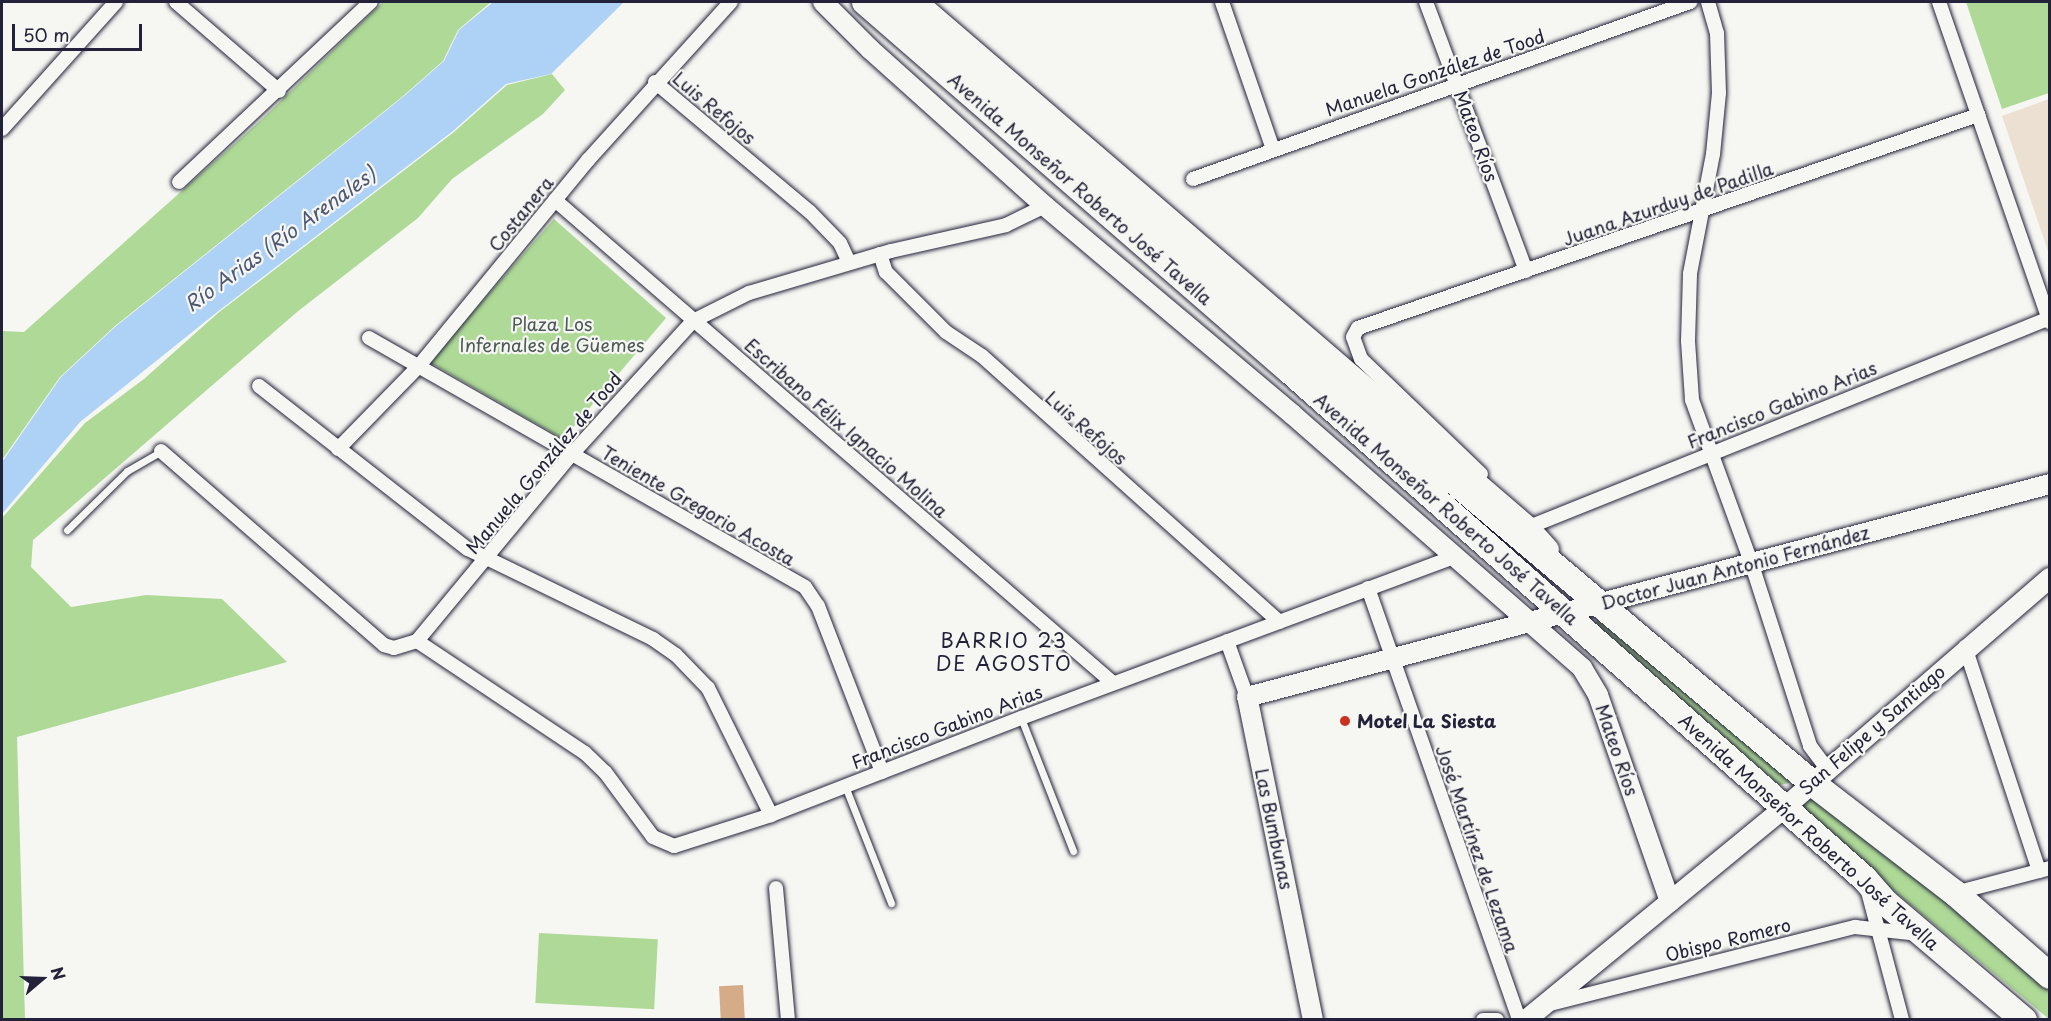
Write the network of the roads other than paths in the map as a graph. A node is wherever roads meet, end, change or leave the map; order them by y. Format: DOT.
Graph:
graph roads {
  1 [pos="116,2"];
  2 [pos="176,2"];
  3 [pos="371,2"];
  4 [pos="732,2"];
  5 [pos="823,2"];
  6 [pos="865,2"];
  7 [pos="894,2"];
  8 [pos="918,2"];
  9 [pos="1222,2"];
  10 [pos="1426,2"];
  11 [pos="1690,2"];
  12 [pos="1708,2"];
  13 [pos="1939,2"];
  14 [pos="655,82"];
  15 [pos="1457,84"];
  16 [pos="279,90"];
  17 [pos="1978,115"];
  18 [pos="2,129"];
  19 [pos="1273,149"];
  20 [pos="1192,179"];
  21 [pos="179,182"];
  22 [pos="555,200"];
  23 [pos="1045,206"];
  24 [pos="1703,212"];
  25 [pos="880,254"];
  26 [pos="849,262"];
  27 [pos="1526,271"];
  28 [pos="2049,319"];
  29 [pos="693,321"];
  30 [pos="369,338"];
  31 [pos="418,367"];
  32 [pos="259,386"];
  33 [pos="338,449"];
  34 [pos="161,452"];
  35 [pos="1712,452"];
  36 [pos="571,455"];
  37 [pos="2049,484"];
  38 [pos="1529,527"];
  39 [pos="67,530"];
  40 [pos="1457,556"];
  41 [pos="487,558"];
  42 [pos="1752,565"];
  43 [pos="2049,578"];
  44 [pos="1368,588"];
  45 [pos="1600,604"];
  46 [pos="1565,614"];
  47 [pos="1279,622"];
  48 [pos="1528,623"];
  49 [pos="417,641"];
  50 [pos="1227,641"];
  51 [pos="1965,647"];
  52 [pos="1390,657"];
  53 [pos="1113,683"];
  54 [pos="1247,696"];
  55 [pos="1021,718"];
  56 [pos="882,772"];
  57 [pos="1820,777"];
  58 [pos="845,786"];
  59 [pos="1783,809"];
  60 [pos="771,815"];
  61 [pos="1073,852"];
  62 [pos="2044,869"];
  63 [pos="1865,879"];
  64 [pos="776,888"];
  65 [pos="1954,893"];
  66 [pos="1670,902"];
  67 [pos="891,903"];
  68 [pos="1875,927"];
  69 [pos="1924,936"];
  70 [pos="2049,976"];
  71 [pos="1542,1006"];
  72 [pos="788,1020"];
  73 [pos="1313,1020"];
  74 [pos="1483,1020"];
  75 [pos="1497,1020"];
  76 [pos="1519,1020"];
  77 [pos="1526,1020"];
  78 [pos="1902,1020"];
  79 [pos="2024,1020"];
  1 -- 18 [label="street"];
  2 -- 16 [label="street"];
  3 -- 16 [label="street"];
  4 -- 14 [label="street, Costanera"];
  5 -- 23 [label="street, Mateo Ríos"];
  6 -- 46 [label="highway, Avenida Monseñor Roberto José Tavella"];
  7 -- 45 [label="highway, Avenida Monseñor Roberto José Tavella"];
  8 -- 38 [label="street"];
  9 -- 19 [label="street"];
  10 -- 15 [label="street, Mateo Ríos"];
  11 -- 15 [label="street, Manuela González de Tood"];
  12 -- 24 [label="street"];
  13 -- 17 [label="street"];
  14 -- 22 [label="street, Costanera"];
  14 -- 26 [label="street, Luis Refojos"];
  15 -- 19 [label="street, Manuela González de Tood"];
  15 -- 27 [label="street, Mateo Ríos"];
  16 -- 21 [label="street"];
  17 -- 24 [label="street, Juana Azurduy de Padilla"];
  17 -- 28 [label="street"];
  19 -- 20 [label="street, Manuela González de Tood"];
  22 -- 29 [label="street, Escribano Félix Ignacio Molina"];
  22 -- 31 [label="street, Costanera"];
  23 -- 25 [label="street, Manuela González de Tood"];
  23 -- 40 [label="street, Mateo Ríos"];
  24 -- 27 [label="street, Juana Azurduy de Padilla"];
  24 -- 35 [label="street"];
  25 -- 26 [label="street, Manuela González de Tood"];
  25 -- 47 [label="street, Luis Refojos"];
  26 -- 29 [label="street, Manuela González de Tood"];
  27 -- 38 [label="street, Juana Azurduy de Padilla"];
  28 -- 35 [label="street, Francisco Gabino Arias"];
  29 -- 36 [label="street, Manuela González de Tood"];
  29 -- 53 [label="street, Escribano Félix Ignacio Molina"];
  30 -- 31 [label="street, Teniente Gregorio Acosta"];
  31 -- 33 [label="street, Costanera"];
  31 -- 36 [label="street, Teniente Gregorio Acosta"];
  32 -- 33 [label="street"];
  33 -- 41 [label="street"];
  34 -- 39 [label="lane"];
  34 -- 49 [label="street"];
  35 -- 38 [label="street, Francisco Gabino Arias"];
  35 -- 42 [label="street"];
  36 -- 41 [label="street, Manuela González de Tood"];
  36 -- 56 [label="street, Teniente Gregorio Acosta"];
  37 -- 42 [label="street, Doctor Juan Antonio Fernández"];
  38 -- 45 [label="street"];
  40 -- 44 [label="street, Francisco Gabino Arias"];
  40 -- 48 [label="street, Mateo Ríos"];
  41 -- 49 [label="street, Manuela González de Tood"];
  41 -- 60 [label="street"];
  42 -- 45 [label="street, Doctor Juan Antonio Fernández"];
  42 -- 57 [label="street"];
  43 -- 51 [label="street, San Felipe y Santiago"];
  44 -- 47 [label="street, Francisco Gabino Arias"];
  44 -- 52 [label="street, José Martínez de Lezama"];
  45 -- 46 [label="street, Doctor Juan Antonio Fernández"];
  45 -- 57 [label="highway, Avenida Monseñor Roberto José Tavella"];
  46 -- 48 [label="street, Doctor Juan Antonio Fernández"];
  46 -- 59 [label="highway, Avenida Monseñor Roberto José Tavella"];
  47 -- 50 [label="street, Francisco Gabino Arias"];
  48 -- 52 [label="street, Doctor Juan Antonio Fernández"];
  48 -- 66 [label="street, Mateo Ríos"];
  49 -- 60 [label="street, Francisco Gabino Arias"];
  50 -- 53 [label="street, Francisco Gabino Arias"];
  50 -- 54 [label="street, Las Bumbunas"];
  51 -- 57 [label="street, San Felipe y Santiago"];
  51 -- 62 [label="street"];
  52 -- 54 [label="street, Doctor Juan Antonio Fernández"];
  52 -- 76 [label="street, José Martínez de Lezama"];
  53 -- 55 [label="street, Francisco Gabino Arias"];
  54 -- 73 [label="street, Las Bumbunas"];
  55 -- 56 [label="street, Francisco Gabino Arias"];
  55 -- 61 [label="lane"];
  56 -- 58 [label="street, Francisco Gabino Arias"];
  57 -- 59 [label="street, San Felipe y Santiago"];
  57 -- 65 [label="highway, Avenida Monseñor Roberto José Tavella"];
  58 -- 60 [label="street, Francisco Gabino Arias"];
  58 -- 67 [label="lane"];
  59 -- 63 [label="highway, Avenida Monseñor Roberto José Tavella"];
  59 -- 66 [label="street, San Felipe y Santiago"];
  62 -- 65 [label="street"];
  63 -- 68 [label="street"];
  63 -- 69 [label="highway, Avenida Monseñor Roberto José Tavella"];
  64 -- 72 [label="street"];
  65 -- 70 [label="highway, Avenida Monseñor Roberto José Tavella"];
  66 -- 71 [label="street, San Felipe y Santiago"];
  68 -- 69 [label="street, Obispo Romero"];
  68 -- 71 [label="street, Obispo Romero"];
  68 -- 78 [label="street"];
  69 -- 79 [label="highway, Avenida Monseñor Roberto José Tavella"];
  71 -- 77 [label="street, San Felipe y Santiago"];
  74 -- 75 [label="street"];
}
